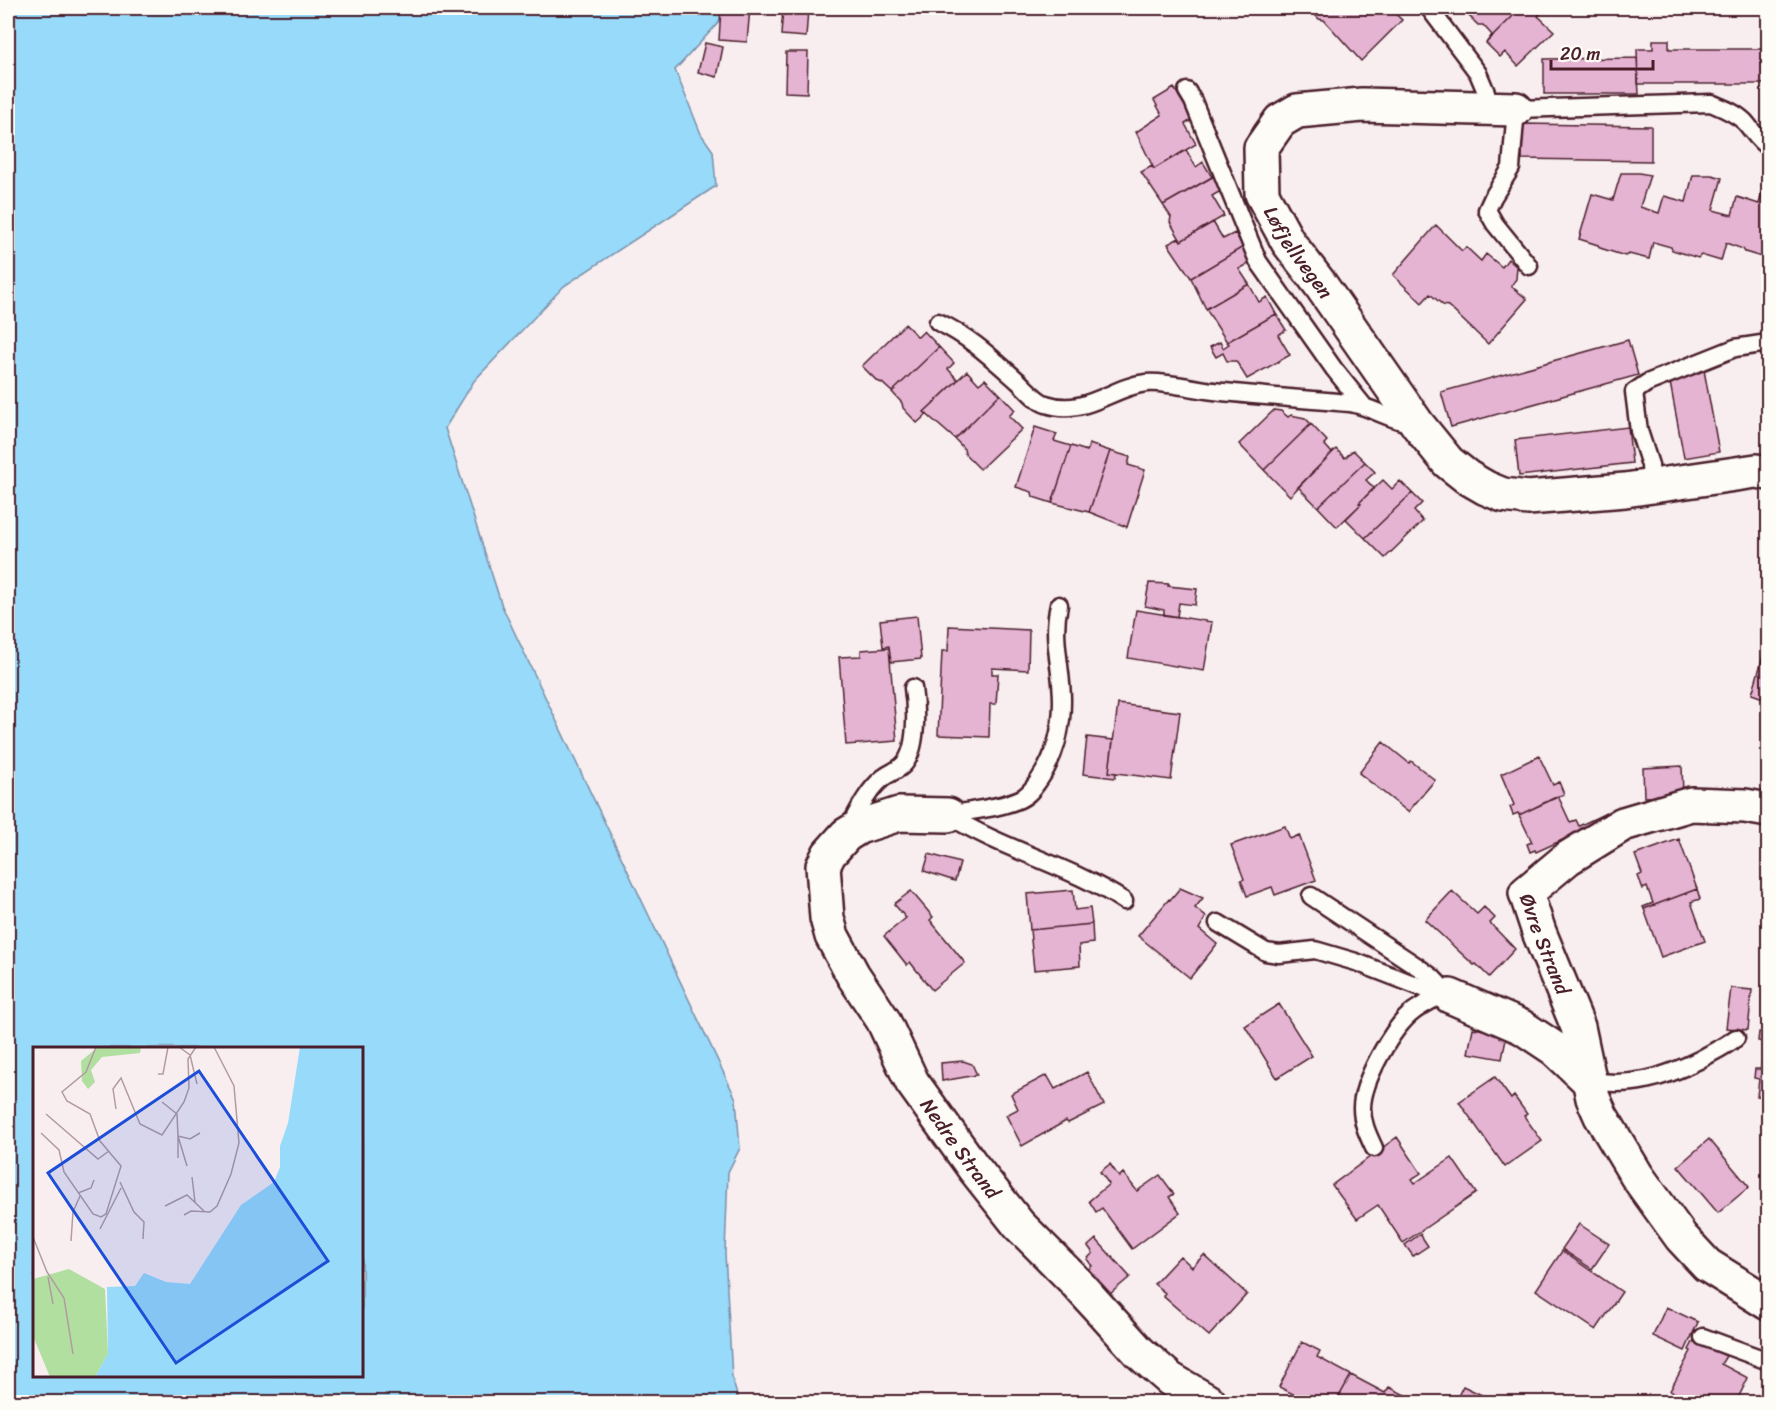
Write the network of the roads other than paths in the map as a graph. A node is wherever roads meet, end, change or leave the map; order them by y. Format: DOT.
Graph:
graph roads {
  1 [pos="1429,8"];
  2 [pos="1187,91"];
  3 [pos="1500,108"];
  4 [pos="1768,147"];
  5 [pos="1529,266"];
  6 [pos="938,322"];
  7 [pos="1768,343"];
  8 [pos="1363,405"];
  9 [pos="1418,425"];
  10 [pos="1768,473"];
  11 [pos="1651,486"];
  12 [pos="1059,605"];
  13 [pos="913,688"];
  14 [pos="1768,810"];
  15 [pos="948,815"];
  16 [pos="846,835"];
  17 [pos="1311,896"];
  18 [pos="1124,902"];
  19 [pos="1218,923"];
  20 [pos="1450,996"];
  21 [pos="1736,1038"];
  22 [pos="1589,1081"];
  23 [pos="1374,1148"];
  24 [pos="1768,1303"];
  25 [pos="1703,1337"];
  26 [pos="1768,1361"];
  27 [pos="1209,1402"];
  1 -- 3 [label="lane"];
  2 -- 8 [label="lane, Løfjellvegen"];
  3 -- 4 [label="lane, Løfjellvegen"];
  3 -- 5 [label="lane"];
  3 -- 9 [label="street, Løfjellvegen"];
  6 -- 8 [label="lane, Løfjellvegen"];
  7 -- 11 [label="lane"];
  8 -- 9 [label="lane, Løfjellvegen"];
  9 -- 11 [label="street, Løfjellvegen"];
  10 -- 11 [label="street, Løfjellvegen"];
  12 -- 15 [label="lane, Nedre Strand"];
  13 -- 16 [label="lane, Nedre Strand"];
  14 -- 22 [label="street, Øvre Strand"];
  15 -- 16 [label="street, Nedre Strand"];
  15 -- 18 [label="lane, Nedre Strand"];
  16 -- 27 [label="street, Nedre Strand"];
  17 -- 20 [label="lane, Øvre Strand"];
  19 -- 20 [label="lane, Øvre Strand"];
  20 -- 22 [label="street, Øvre Strand"];
  20 -- 23 [label="lane"];
  21 -- 22 [label="lane"];
  22 -- 24 [label="street, Øvre Strand"];
  25 -- 26 [label="lane"];
}
